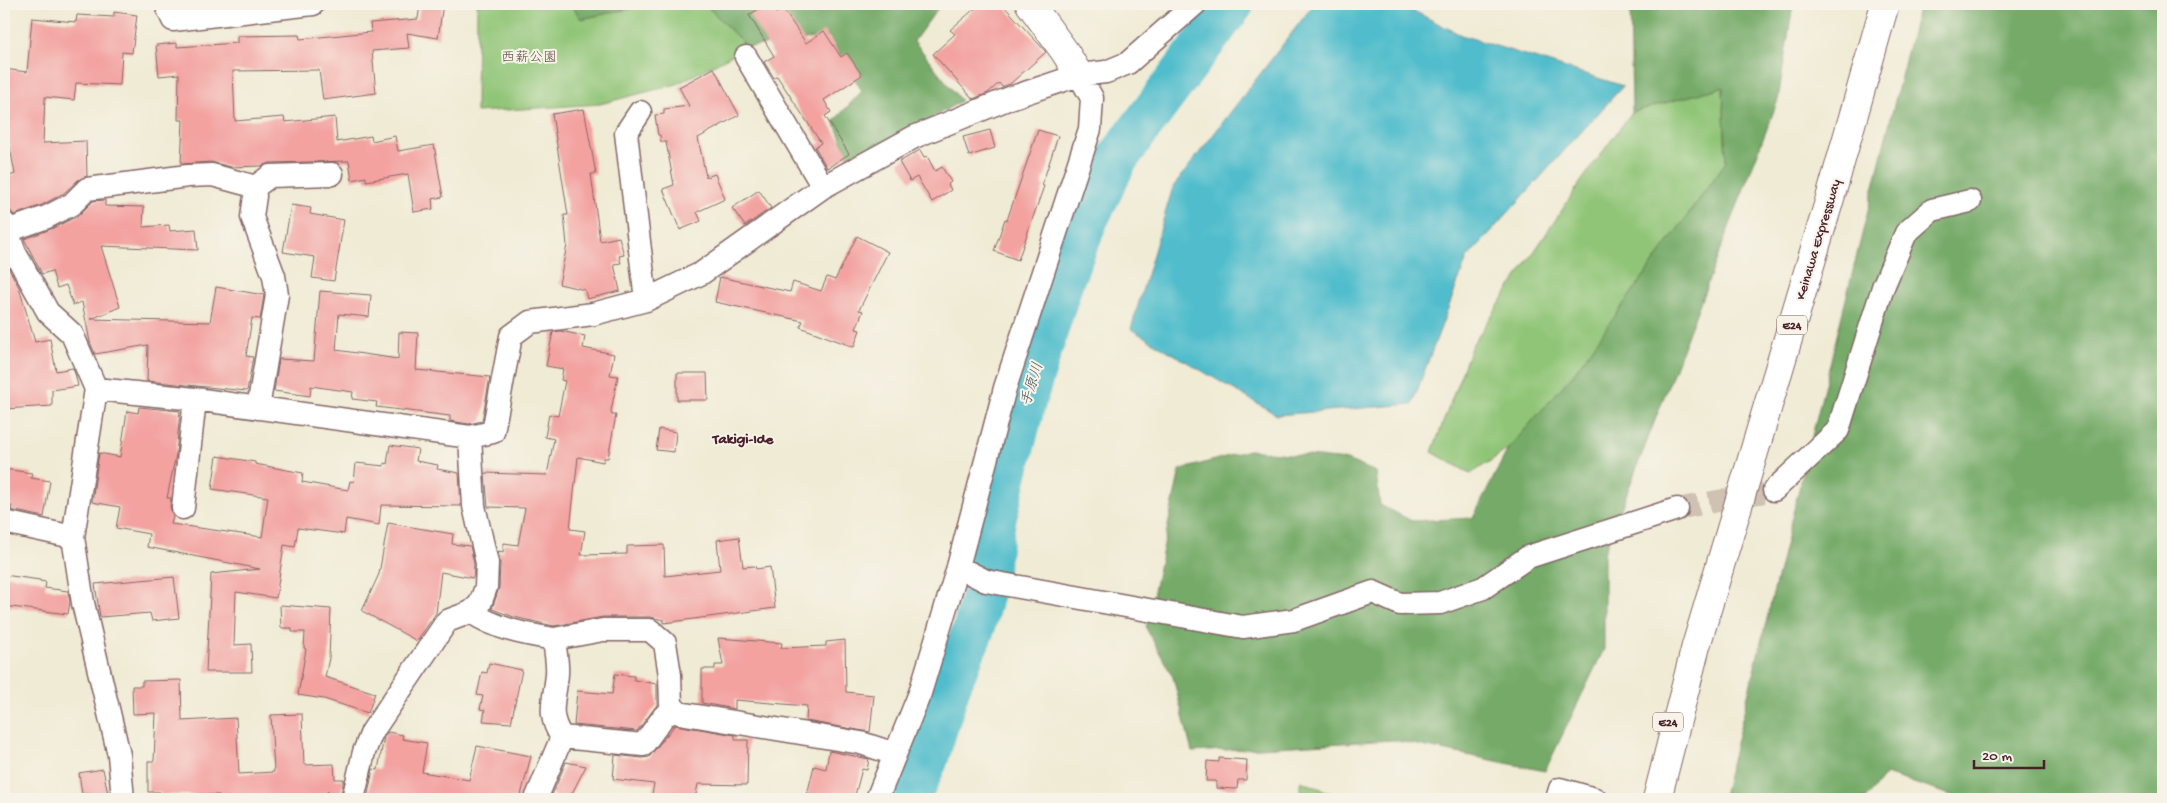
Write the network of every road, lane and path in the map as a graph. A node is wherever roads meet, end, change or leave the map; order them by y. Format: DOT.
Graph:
graph roads {
  1 [pos="166,4"];
  2 [pos="313,4"];
  3 [pos="1030,4"];
  4 [pos="1195,4"];
  5 [pos="1884,4"];
  6 [pos="746,57"];
  7 [pos="1079,75"];
  8 [pos="640,112"];
  9 [pos="332,174"];
  10 [pos="823,187"];
  11 [pos="254,188"];
  12 [pos="1970,201"];
  13 [pos="5,227"];
  14 [pos="9,253"];
  15 [pos="646,300"];
  16 [pos="96,390"];
  17 [pos="195,399"];
  18 [pos="258,408"];
  19 [pos="470,437"];
  20 [pos="1774,490"];
  21 [pos="183,508"];
  22 [pos="1677,509"];
  23 [pos="4,522"];
  24 [pos="73,537"];
  25 [pos="958,567"];
  26 [pos="471,612"];
  27 [pos="554,639"];
  28 [pos="1696,646"];
  29 [pos="676,710"];
  30 [pos="562,737"];
  31 [pos="895,754"];
  32 [pos="123,799"];
  33 [pos="353,799"];
  34 [pos="536,799"];
  35 [pos="877,799"];
  36 [pos="1557,799"];
  37 [pos="1595,799"];
  38 [pos="1643,799"];
  39 [pos="1657,799"];
  1 -- 2 [label="street"];
  3 -- 7 [label="main road"];
  4 -- 7 [label="street"];
  5 -- 28 [label="main road, Keinawa Expressway / E24"];
  6 -- 10 [label="street"];
  7 -- 10 [label="street"];
  7 -- 25 [label="street"];
  8 -- 15 [label="street"];
  9 -- 11 [label="street"];
  10 -- 15 [label="street"];
  11 -- 13 [label="street"];
  11 -- 18 [label="street"];
  12 -- 20 [label="street"];
  13 -- 14 [label="street"];
  14 -- 16 [label="street"];
  15 -- 19 [label="street"];
  16 -- 17 [label="street"];
  16 -- 24 [label="street"];
  17 -- 18 [label="street"];
  17 -- 21 [label="street"];
  18 -- 19 [label="street"];
  19 -- 26 [label="street"];
  22 -- 25 [label="street"];
  23 -- 24 [label="street"];
  24 -- 32 [label="street"];
  25 -- 31 [label="street"];
  26 -- 27 [label="street"];
  26 -- 33 [label="street"];
  27 -- 29 [label="street"];
  27 -- 30 [label="street"];
  28 -- 38 [label="main road, Keinawa Expressway / E24"];
  28 -- 39 [label="main road, Keinawa Expressway / E24"];
  29 -- 30 [label="street"];
  29 -- 31 [label="street"];
  30 -- 34 [label="street"];
  31 -- 35 [label="street"];
  36 -- 37 [label="street"];
}
